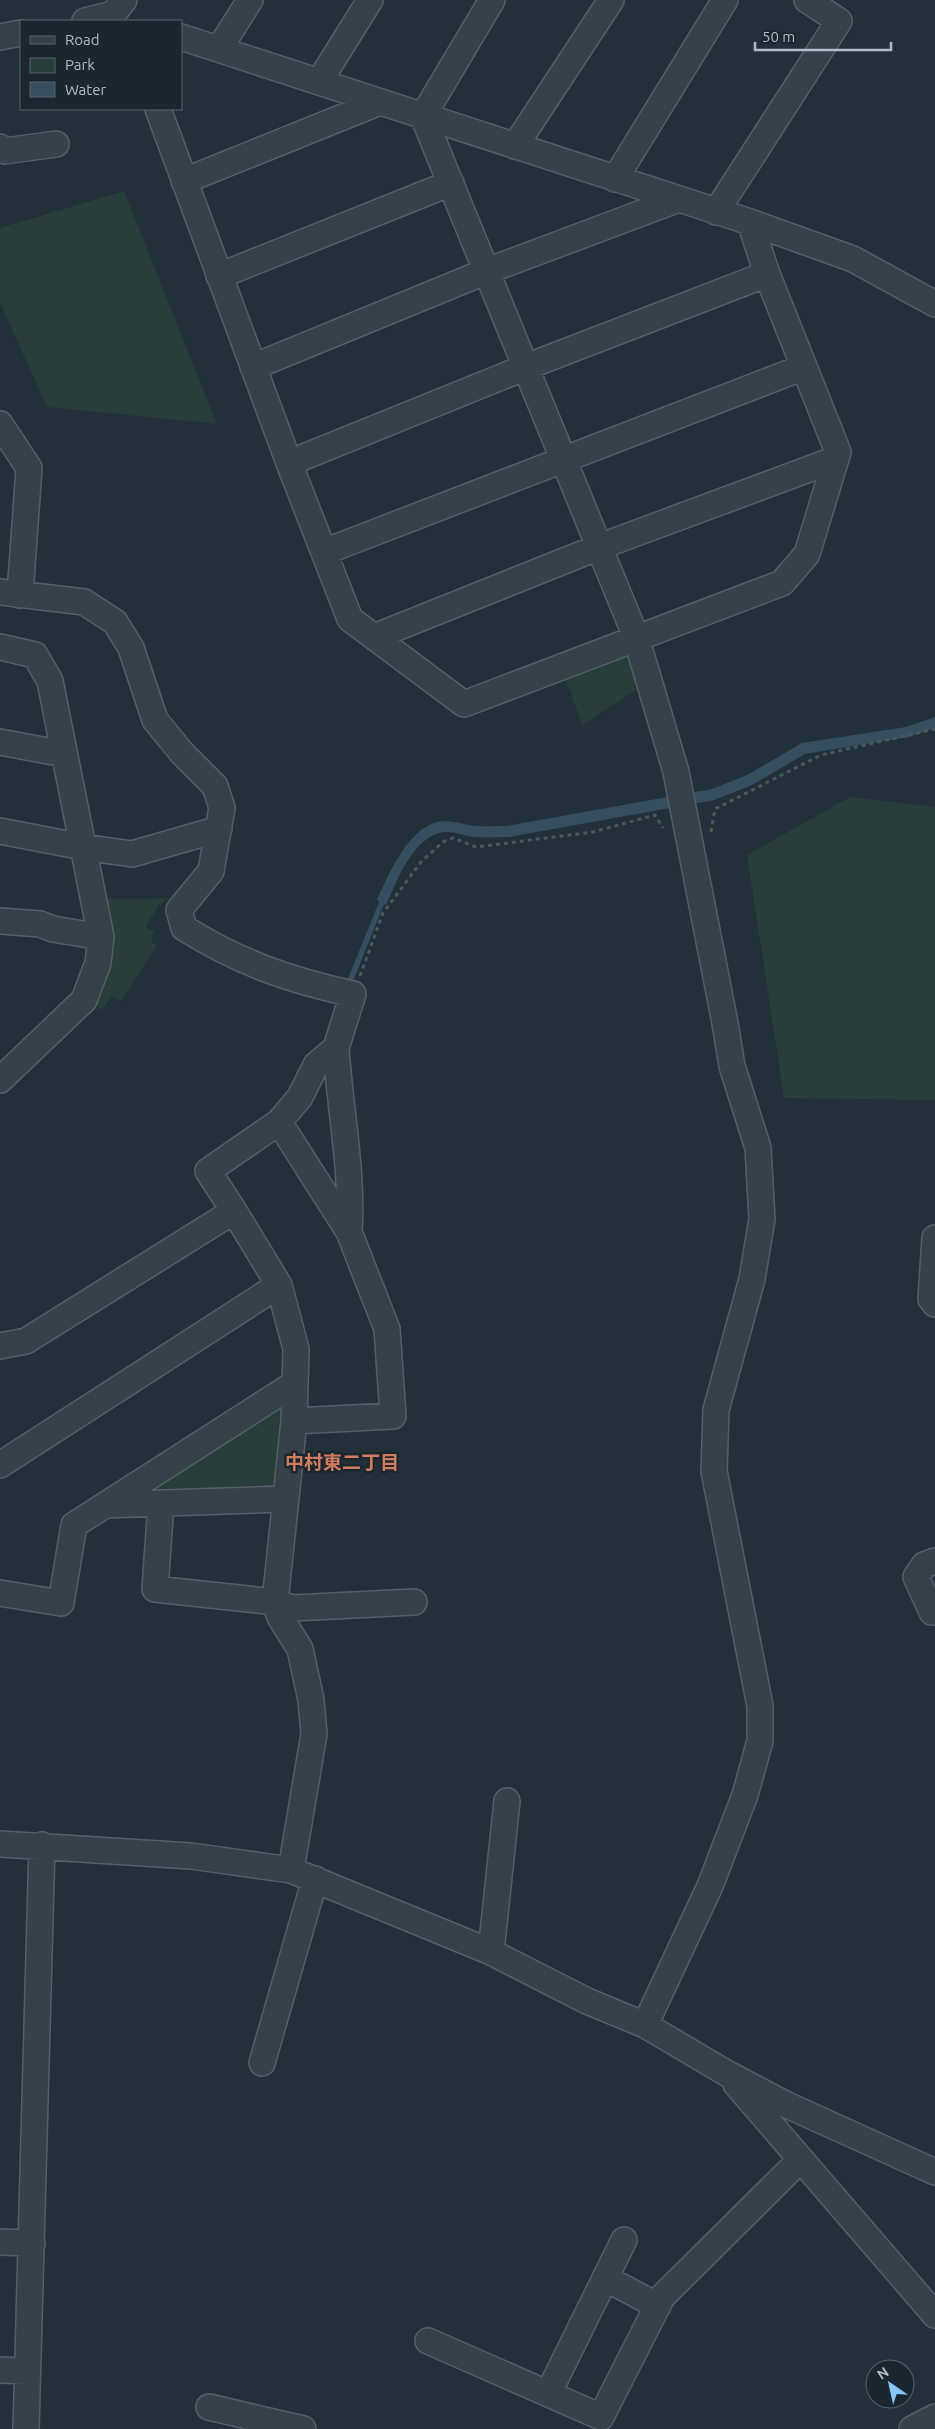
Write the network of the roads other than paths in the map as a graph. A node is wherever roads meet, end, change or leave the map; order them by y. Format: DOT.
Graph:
graph roads {
  1 [pos="250,0"];
  2 [pos="370,0"];
  3 [pos="492,0"];
  4 [pos="611,0"];
  5 [pos="725,0"];
  6 [pos="807,0"];
  7 [pos="125,14"];
  8 [pos="91,20"];
  9 [pos="20,33"];
  10 [pos="182,36"];
  11 [pos="0,37"];
  12 [pos="220,49"];
  13 [pos="319,82"];
  14 [pos="380,102"];
  15 [pos="158,110"];
  16 [pos="423,116"];
  17 [pos="56,144"];
  18 [pos="515,146"];
  19 [pos="0,147"];
  20 [pos="615,179"];
  21 [pos="184,181"];
  22 [pos="451,183"];
  23 [pos="679,199"];
  24 [pos="716,212"];
  25 [pos="750,222"];
  26 [pos="487,271"];
  27 [pos="767,274"];
  28 [pos="219,276"];
  29 [pos="935,304"];
  30 [pos="526,366"];
  31 [pos="804,366"];
  32 [pos="253,367"];
  33 [pos="0,424"];
  34 [pos="563,459"];
  35 [pos="836,459"];
  36 [pos="289,463"];
  37 [pos="599,547"];
  38 [pos="324,552"];
  39 [pos="10,593"];
  40 [pos="374,637"];
  41 [pos="636,637"];
  42 [pos="0,647"];
  43 [pos="0,742"];
  44 [pos="64,754"];
  45 [pos="219,829"];
  46 [pos="0,831"];
  47 [pos="83,847"];
  48 [pos="0,921"];
  49 [pos="101,937"];
  50 [pos="336,1048"];
  51 [pos="4,1069"];
  52 [pos="278,1122"];
  53 [pos="234,1211"];
  54 [pos="348,1232"];
  55 [pos="935,1238"];
  56 [pos="279,1285"];
  57 [pos="935,1304"];
  58 [pos="0,1346"];
  59 [pos="294,1384"];
  60 [pos="294,1421"];
  61 [pos="0,1464"];
  62 [pos="285,1499"];
  63 [pos="161,1503"];
  64 [pos="105,1505"];
  65 [pos="935,1561"];
  66 [pos="0,1593"];
  67 [pos="275,1602"];
  68 [pos="414,1602"];
  69 [pos="935,1612"];
  70 [pos="507,1801"];
  71 [pos="0,1844"];
  72 [pos="42,1845"];
  73 [pos="291,1870"];
  74 [pos="315,1879"];
  75 [pos="491,1952"];
  76 [pos="645,2025"];
  77 [pos="262,2063"];
  78 [pos="728,2074"];
  79 [pos="800,2160"];
  80 [pos="935,2172"];
  81 [pos="624,2240"];
  82 [pos="0,2242"];
  83 [pos="32,2243"];
  84 [pos="605,2278"];
  85 [pos="658,2306"];
  86 [pos="935,2315"];
  87 [pos="428,2341"];
  88 [pos="0,2370"];
  89 [pos="27,2371"];
  90 [pos="548,2394"];
  91 [pos="209,2407"];
  92 [pos="935,2417"];
  93 [pos="26,2429"];
  94 [pos="303,2429"];
  95 [pos="912,2429"];
  1 -- 12 [label="street"];
  2 -- 13 [label="street"];
  3 -- 16 [label="street"];
  4 -- 18 [label="street"];
  5 -- 20 [label="street"];
  6 -- 24 [label="street"];
  7 -- 8 [label="street"];
  9 -- 11 [label="street"];
  10 -- 12 [label="street"];
  12 -- 13 [label="street"];
  13 -- 14 [label="street"];
  14 -- 16 [label="street"];
  14 -- 21 [label="street"];
  15 -- 21 [label="street"];
  16 -- 18 [label="street"];
  16 -- 22 [label="street"];
  17 -- 19 [label="street"];
  18 -- 20 [label="street"];
  20 -- 23 [label="street"];
  21 -- 28 [label="street"];
  22 -- 26 [label="street"];
  22 -- 28 [label="street"];
  23 -- 24 [label="street"];
  23 -- 26 [label="street"];
  24 -- 25 [label="street"];
  25 -- 27 [label="street"];
  25 -- 29 [label="street"];
  26 -- 30 [label="street"];
  26 -- 32 [label="street"];
  27 -- 30 [label="street"];
  27 -- 31 [label="street"];
  28 -- 32 [label="street"];
  30 -- 34 [label="street"];
  30 -- 36 [label="street"];
  31 -- 34 [label="street"];
  31 -- 35 [label="street"];
  32 -- 36 [label="street"];
  33 -- 39 [label="street"];
  34 -- 37 [label="street"];
  34 -- 38 [label="street"];
  35 -- 37 [label="street"];
  35 -- 41 [label="street"];
  36 -- 38 [label="street"];
  37 -- 40 [label="street"];
  37 -- 41 [label="street"];
  38 -- 40 [label="street"];
  39 -- 45 [label="street"];
  40 -- 41 [label="street"];
  41 -- 76 [label="street"];
  42 -- 44 [label="street"];
  43 -- 44 [label="street"];
  44 -- 47 [label="street"];
  45 -- 47 [label="street"];
  45 -- 50 [label="street"];
  46 -- 47 [label="street"];
  47 -- 49 [label="street"];
  48 -- 49 [label="street"];
  49 -- 51 [label="street"];
  50 -- 52 [label="street"];
  50 -- 54 [label="street"];
  52 -- 53 [label="street"];
  52 -- 54 [label="street"];
  53 -- 56 [label="street"];
  53 -- 58 [label="street"];
  54 -- 60 [label="street"];
  55 -- 57 [label="street"];
  56 -- 59 [label="street"];
  56 -- 61 [label="street"];
  59 -- 60 [label="street"];
  59 -- 64 [label="street"];
  60 -- 62 [label="street"];
  62 -- 63 [label="street"];
  62 -- 67 [label="street"];
  63 -- 64 [label="street"];
  63 -- 67 [label="street"];
  64 -- 66 [label="street"];
  65 -- 69 [label="street"];
  67 -- 68 [label="street"];
  67 -- 73 [label="street"];
  70 -- 75 [label="street"];
  71 -- 72 [label="street"];
  72 -- 73 [label="street"];
  72 -- 83 [label="street"];
  73 -- 74 [label="street"];
  74 -- 75 [label="street"];
  74 -- 77 [label="street"];
  75 -- 76 [label="street"];
  76 -- 78 [label="street"];
  78 -- 79 [label="street"];
  78 -- 80 [label="street"];
  79 -- 85 [label="street"];
  79 -- 86 [label="street"];
  81 -- 84 [label="street"];
  82 -- 83 [label="street"];
  83 -- 89 [label="street"];
  84 -- 85 [label="street"];
  84 -- 90 [label="street"];
  85 -- 90 [label="street"];
  87 -- 90 [label="street"];
  88 -- 89 [label="street"];
  89 -- 93 [label="street"];
  91 -- 94 [label="street"];
  92 -- 95 [label="street"];
}
